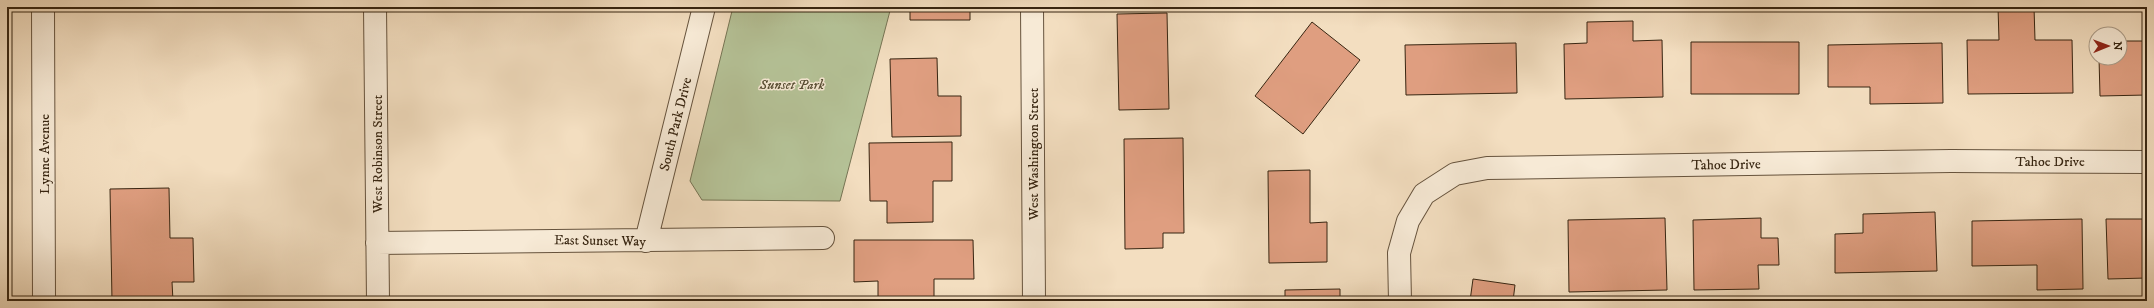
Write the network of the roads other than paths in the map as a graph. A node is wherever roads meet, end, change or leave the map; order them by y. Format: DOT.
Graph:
graph roads {
  1 [pos="43,7"];
  2 [pos="375,7"];
  3 [pos="704,7"];
  4 [pos="1032,7"];
  5 [pos="2147,162"];
  6 [pos="823,238"];
  7 [pos="646,241"];
  8 [pos="377,243"];
  9 [pos="44,301"];
  10 [pos="378,301"];
  11 [pos="1034,301"];
  12 [pos="1400,301"];
  1 -- 9 [label="street, Lynne Avenue"];
  2 -- 8 [label="street, West Robinson Street"];
  3 -- 7 [label="street, South Park Drive"];
  4 -- 11 [label="street, West Washington Street"];
  5 -- 12 [label="street, Tahoe Drive"];
  6 -- 7 [label="street, East Sunset Way"];
  7 -- 8 [label="street, East Sunset Way"];
  8 -- 10 [label="street, West Robinson Street"];
}
